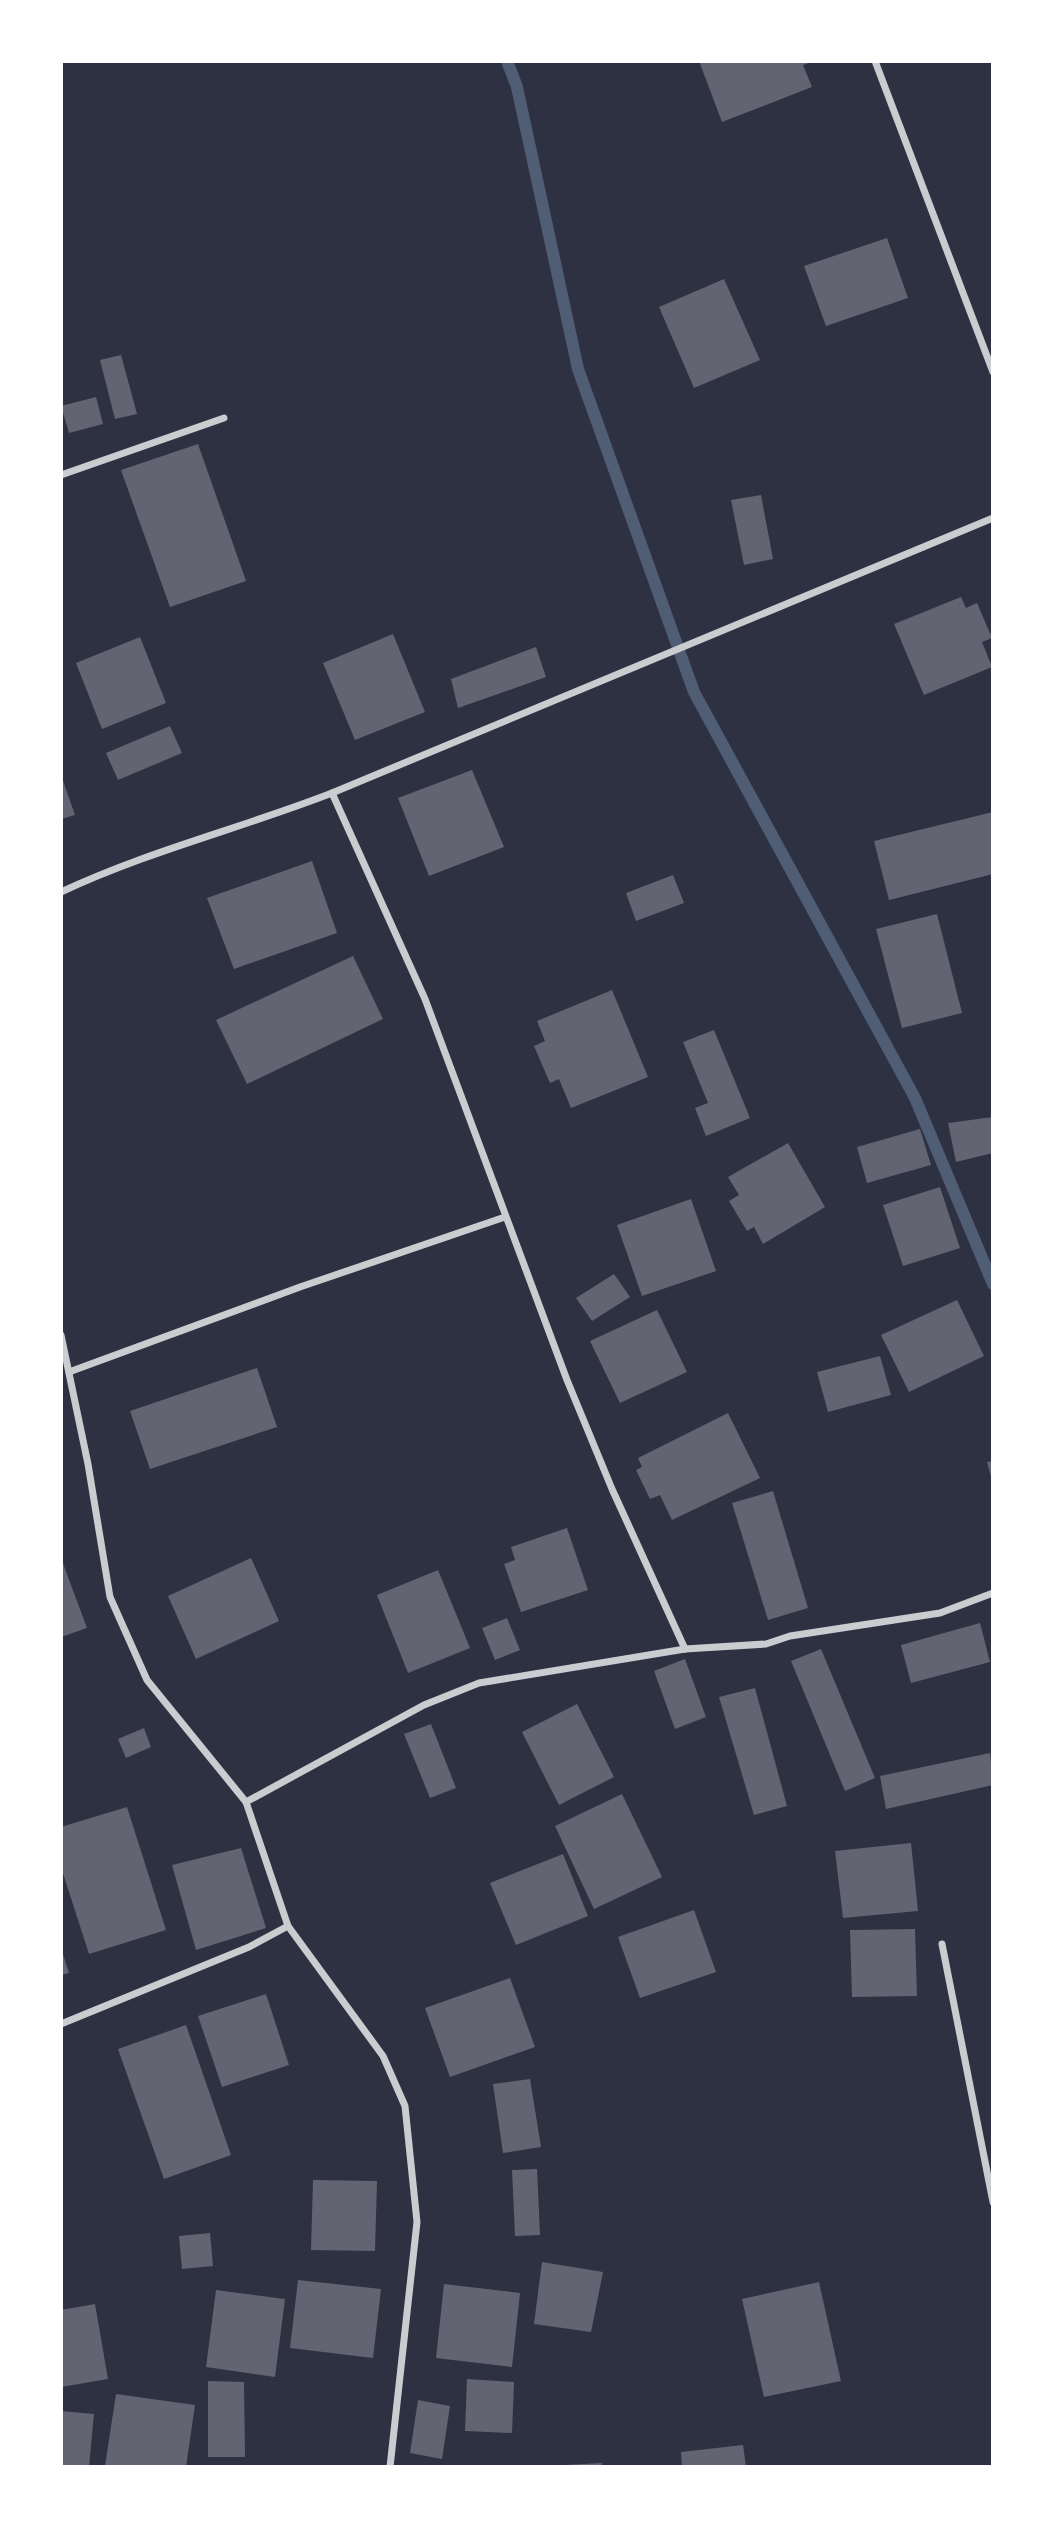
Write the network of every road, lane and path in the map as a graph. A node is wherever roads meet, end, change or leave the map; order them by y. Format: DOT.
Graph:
graph roads {
  1 [pos="875,61"];
  2 [pos="993,372"];
  3 [pos="224,418"];
  4 [pos="61,475"];
  5 [pos="993,518"];
  6 [pos="332,793"];
  7 [pos="61,892"];
  8 [pos="505,1217"];
  9 [pos="61,1335"];
  10 [pos="69,1372"];
  11 [pos="993,1593"];
  12 [pos="685,1649"];
  13 [pos="246,1802"];
  14 [pos="288,1926"];
  15 [pos="942,1944"];
  16 [pos="61,2024"];
  17 [pos="993,2202"];
  18 [pos="390,2467"];
  1 -- 2 [label="street"];
  3 -- 4 [label="street"];
  5 -- 6 [label="street"];
  6 -- 7 [label="street"];
  6 -- 8 [label="street"];
  8 -- 10 [label="street"];
  8 -- 12 [label="street"];
  9 -- 10 [label="street"];
  10 -- 13 [label="street"];
  11 -- 12 [label="street"];
  12 -- 13 [label="street"];
  13 -- 14 [label="street"];
  14 -- 16 [label="street"];
  14 -- 18 [label="street"];
  15 -- 17 [label="street"];
}
